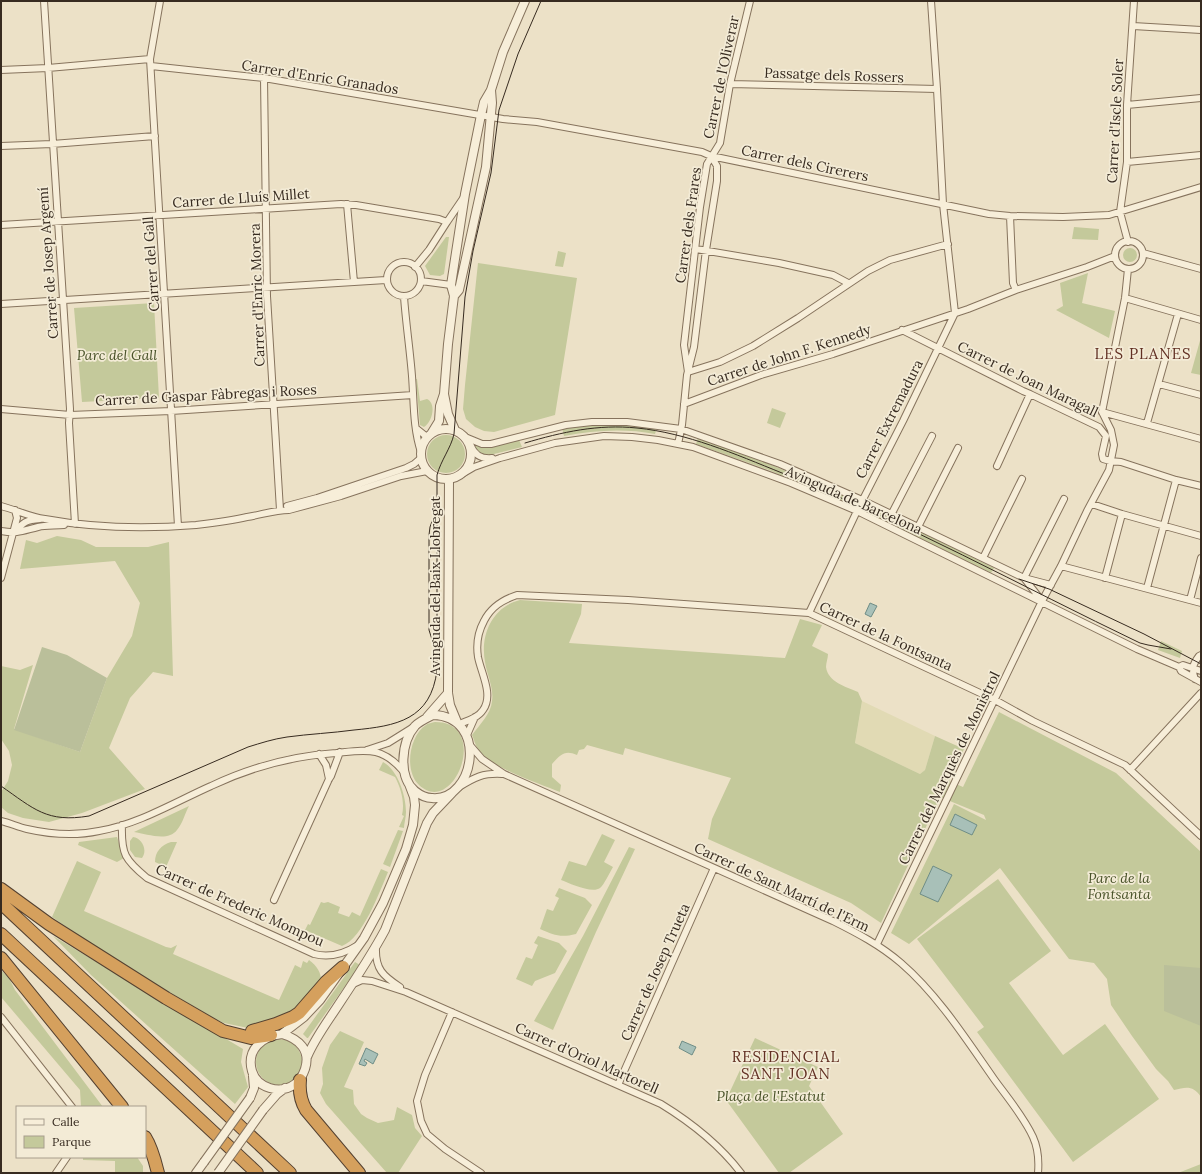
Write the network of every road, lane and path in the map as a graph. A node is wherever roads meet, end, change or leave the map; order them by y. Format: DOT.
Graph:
graph roads {
  1 [pos="44,1"];
  2 [pos="160,1"];
  3 [pos="525,1"];
  4 [pos="750,1"];
  5 [pos="931,1"];
  6 [pos="1134,1"];
  7 [pos="1133,26"];
  8 [pos="1201,30"];
  9 [pos="150,60"];
  10 [pos="150,66"];
  11 [pos="48,68"];
  12 [pos="1,70"];
  13 [pos="264,78"];
  14 [pos="730,84"];
  15 [pos="937,89"];
  16 [pos="1201,98"];
  17 [pos="1127,104"];
  18 [pos="486,116"];
  19 [pos="155,136"];
  20 [pos="52,144"];
  21 [pos="1,146"];
  22 [pos="1201,155"];
  23 [pos="711,156"];
  24 [pos="1127,162"];
  25 [pos="1201,187"];
  26 [pos="465,194"];
  27 [pos="347,204"];
  28 [pos="943,204"];
  29 [pos="266,208"];
  30 [pos="1120,212"];
  31 [pos="160,215"];
  32 [pos="1010,216"];
  33 [pos="57,222"];
  34 [pos="447,222"];
  35 [pos="1,225"];
  36 [pos="1128,242"];
  37 [pos="948,244"];
  38 [pos="696,249"];
  39 [pos="706,250"];
  40 [pos="1143,253"];
  41 [pos="1115,256"];
  42 [pos="415,267"];
  43 [pos="1128,269"];
  44 [pos="1201,269"];
  45 [pos="386,280"];
  46 [pos="421,281"];
  47 [pos="354,282"];
  48 [pos="848,283"];
  49 [pos="451,285"];
  50 [pos="267,287"];
  51 [pos="1016,290"];
  52 [pos="164,294"];
  53 [pos="454,296"];
  54 [pos="404,297"];
  55 [pos="1125,298"];
  56 [pos="63,300"];
  57 [pos="1,304"];
  58 [pos="954,313"];
  59 [pos="1178,314"];
  60 [pos="1201,320"];
  61 [pos="902,330"];
  62 [pos="938,348"];
  63 [pos="688,372"];
  64 [pos="1159,384"];
  65 [pos="444,394"];
  66 [pos="1030,394"];
  67 [pos="412,395"];
  68 [pos="1201,395"];
  69 [pos="274,404"];
  70 [pos="684,404"];
  71 [pos="1,409"];
  72 [pos="172,410"];
  73 [pos="1102,412"];
  74 [pos="70,415"];
  75 [pos="1146,423"];
  76 [pos="417,429"];
  77 [pos="681,429"];
  78 [pos="455,430"];
  79 [pos="429,435"];
  80 [pos="932,436"];
  81 [pos="465,437"];
  82 [pos="1201,439"];
  83 [pos="678,444"];
  84 [pos="471,446"];
  85 [pos="958,448"];
  86 [pos="421,455"];
  87 [pos="500,458"];
  88 [pos="1110,461"];
  89 [pos="997,466"];
  90 [pos="427,471"];
  91 [pos="462,474"];
  92 [pos="1022,479"];
  93 [pos="449,480"];
  94 [pos="1176,480"];
  95 [pos="1201,486"];
  96 [pos="1064,499"];
  97 [pos="862,500"];
  98 [pos="1092,504"];
  99 [pos="1,506"];
  100 [pos="15,510"];
  101 [pos="280,510"];
  102 [pos="857,511"];
  103 [pos="1122,514"];
  104 [pos="891,515"];
  105 [pos="44,519"];
  106 [pos="75,524"];
  107 [pos="178,526"];
  108 [pos="1165,526"];
  109 [pos="918,527"];
  110 [pos="1,531"];
  111 [pos="13,533"];
  112 [pos="1201,536"];
  113 [pos="983,558"];
  114 [pos="1201,558"];
  115 [pos="1061,566"];
  116 [pos="2,568"];
  117 [pos="1,578"];
  118 [pos="1024,578"];
  119 [pos="1105,578"];
  120 [pos="1051,585"];
  121 [pos="1148,588"];
  122 [pos="1190,600"];
  123 [pos="1042,601"];
  124 [pos="1201,603"];
  125 [pos="809,613"];
  126 [pos="1201,655"];
  127 [pos="1179,667"];
  128 [pos="1192,668"];
  129 [pos="1201,671"];
  130 [pos="1198,680"];
  131 [pos="1201,692"];
  132 [pos="448,693"];
  133 [pos="995,700"];
  134 [pos="475,717"];
  135 [pos="426,718"];
  136 [pos="458,723"];
  137 [pos="415,727"];
  138 [pos="467,735"];
  139 [pos="469,744"];
  140 [pos="367,750"];
  141 [pos="340,752"];
  142 [pos="319,754"];
  143 [pos="1130,770"];
  144 [pos="405,773"];
  145 [pos="504,774"];
  146 [pos="329,779"];
  147 [pos="409,784"];
  148 [pos="455,790"];
  149 [pos="1,817"];
  150 [pos="4,821"];
  151 [pos="122,825"];
  152 [pos="1201,836"];
  153 [pos="714,868"];
  154 [pos="1,889"];
  155 [pos="274,900"];
  156 [pos="1,903"];
  157 [pos="1,934"];
  158 [pos="359,944"];
  159 [pos="877,944"];
  160 [pos="377,946"];
  161 [pos="1,958"];
  162 [pos="343,967"];
  163 [pos="353,984"];
  164 [pos="24,987"];
  165 [pos="406,992"];
  166 [pos="166,998"];
  167 [pos="452,1012"];
  168 [pos="1,1017"];
  169 [pos="276,1034"];
  170 [pos="307,1057"];
  171 [pos="253,1073"];
  172 [pos="300,1080"];
  173 [pos="618,1085"];
  174 [pos="286,1088"];
  175 [pos="71,1106"];
  176 [pos="112,1106"];
  177 [pos="121,1106"];
  178 [pos="146,1140"];
  179 [pos="66,1158"];
  180 [pos="146,1158"];
  181 [pos="56,1173"];
  182 [pos="150,1173"];
  183 [pos="158,1173"];
  184 [pos="196,1173"];
  185 [pos="218,1173"];
  186 [pos="257,1173"];
  187 [pos="290,1173"];
  188 [pos="359,1173"];
  189 [pos="481,1173"];
  190 [pos="741,1173"];
  191 [pos="1038,1173"];
  1 -- 11 [label="street, Carrer de Josep Argemí"];
  2 -- 9 [label="street, Carrer del Gall"];
  3 -- 18 [label="street"];
  4 -- 14 [label="street, Carrer de l'Oliverar"];
  5 -- 15 [label="street"];
  6 -- 7 [label="street, Carrer d'Iscle Soler"];
  7 -- 8 [label="street"];
  7 -- 17 [label="street, Carrer d'Iscle Soler"];
  9 -- 10 [label="street, Carrer del Gall"];
  9 -- 11 [label="street"];
  10 -- 13 [label="street, Carrer d'Enric Granados"];
  10 -- 19 [label="street, Carrer del Gall"];
  11 -- 12 [label="street"];
  11 -- 20 [label="street, Carrer de Josep Argemí"];
  13 -- 18 [label="street, Carrer d'Enric Granados"];
  13 -- 29 [label="street, Carrer d'Enric Morera"];
  14 -- 15 [label="street, Passatge dels Rossers"];
  14 -- 23 [label="street, Carrer de l'Oliverar"];
  15 -- 28 [label="street"];
  16 -- 17 [label="street"];
  17 -- 24 [label="street, Carrer d'Iscle Soler"];
  18 -- 23 [label="street, Carrer dels Cirerers"];
  18 -- 26 [label="street"];
  18 -- 53 [label="street"];
  19 -- 20 [label="street"];
  19 -- 31 [label="street, Carrer del Gall"];
  20 -- 21 [label="street"];
  20 -- 33 [label="street, Carrer de Josep Argemí"];
  22 -- 24 [label="street"];
  23 -- 28 [label="street, Carrer dels Cirerers"];
  23 -- 38 [label="street, Carrer dels Frares"];
  23 -- 39 [label="street, Carrer dels Frares"];
  24 -- 30 [label="street, Carrer d'Iscle Soler"];
  25 -- 30 [label="street, Carrer dels Cirerers"];
  26 -- 34 [label="street"];
  26 -- 49 [label="street"];
  27 -- 29 [label="street, Carrer de Lluís Millet"];
  27 -- 34 [label="street, Carrer de Lluís Millet"];
  27 -- 47 [label="street"];
  28 -- 32 [label="street, Carrer dels Cirerers"];
  28 -- 37 [label="street"];
  29 -- 31 [label="street, Carrer de Lluís Millet"];
  29 -- 50 [label="street, Carrer d'Enric Morera"];
  30 -- 32 [label="street, Carrer dels Cirerers"];
  30 -- 36 [label="street, Carrer d'Iscle Soler"];
  31 -- 33 [label="street, Carrer de Lluís Millet"];
  31 -- 52 [label="street, Carrer del Gall"];
  32 -- 51 [label="street"];
  33 -- 35 [label="street, Carrer de Lluís Millet"];
  33 -- 56 [label="street, Carrer de Josep Argemí"];
  34 -- 42 [label="street"];
  36 -- 40 [label="street"];
  36 -- 41 [label="street"];
  37 -- 48 [label="street"];
  37 -- 58 [label="street"];
  38 -- 39 [label="street"];
  38 -- 63 [label="street, Carrer dels Frares"];
  39 -- 48 [label="street"];
  39 -- 63 [label="street, Carrer dels Frares"];
  40 -- 43 [label="street"];
  40 -- 44 [label="street"];
  41 -- 43 [label="street"];
  41 -- 51 [label="street"];
  42 -- 45 [label="street"];
  42 -- 46 [label="street"];
  43 -- 55 [label="street"];
  45 -- 47 [label="street"];
  45 -- 54 [label="street"];
  46 -- 49 [label="street"];
  46 -- 54 [label="street"];
  47 -- 50 [label="street"];
  48 -- 63 [label="street"];
  49 -- 53 [label="street"];
  50 -- 52 [label="street"];
  50 -- 69 [label="street, Carrer d'Enric Morera"];
  51 -- 58 [label="street"];
  52 -- 56 [label="street"];
  52 -- 72 [label="street, Carrer del Gall"];
  53 -- 65 [label="street"];
  54 -- 67 [label="street"];
  55 -- 59 [label="street"];
  55 -- 73 [label="street"];
  56 -- 57 [label="street"];
  56 -- 74 [label="street, Carrer de Josep Argemí"];
  58 -- 61 [label="street, Carrer de John F. Kennedy"];
  58 -- 62 [label="street, Carrer Extremadura"];
  59 -- 60 [label="street"];
  59 -- 64 [label="street"];
  61 -- 62 [label="street, Carrer de Joan Maragall"];
  61 -- 70 [label="street, Carrer de John F. Kennedy"];
  62 -- 66 [label="street, Carrer de Joan Maragall"];
  62 -- 97 [label="street, Carrer Extremadura"];
  63 -- 70 [label="street, Carrer dels Frares"];
  64 -- 68 [label="street"];
  64 -- 75 [label="street"];
  65 -- 78 [label="street"];
  65 -- 79 [label="street"];
  66 -- 88 [label="street, Carrer de Joan Maragall"];
  66 -- 89 [label="street"];
  67 -- 69 [label="street, Carrer de Gaspar Fàbregas i Roses"];
  67 -- 76 [label="street"];
  69 -- 72 [label="street, Carrer de Gaspar Fàbregas i Roses"];
  69 -- 101 [label="street, Carrer d'Enric Morera"];
  70 -- 77 [label="street, Carrer dels Frares"];
  71 -- 74 [label="street, Carrer de Gaspar Fàbregas i Roses"];
  72 -- 74 [label="street, Carrer de Gaspar Fàbregas i Roses"];
  72 -- 107 [label="street, Carrer del Gall"];
  73 -- 75 [label="street"];
  73 -- 88 [label="street, Carrer del Marquès de Monistrol"];
  74 -- 106 [label="street, Carrer de Josep Argemí"];
  75 -- 82 [label="street"];
  76 -- 79 [label="street"];
  76 -- 86 [label="street"];
  77 -- 81 [label="street, Avinguda de Barcelona"];
  77 -- 83 [label="street, Carrer dels Frares"];
  77 -- 97 [label="street, Avinguda de Barcelona"];
  78 -- 79 [label="street"];
  78 -- 81 [label="street"];
  79 -- 86 [label="street"];
  80 -- 104 [label="street"];
  81 -- 84 [label="street"];
  83 -- 87 [label="street, Avinguda de Barcelona"];
  83 -- 102 [label="street, Avinguda de Barcelona"];
  84 -- 87 [label="street"];
  84 -- 91 [label="street"];
  85 -- 109 [label="street"];
  86 -- 90 [label="street"];
  86 -- 101 [label="street"];
  87 -- 91 [label="street, Avinguda de Barcelona"];
  88 -- 94 [label="street"];
  88 -- 98 [label="street, Carrer del Marquès de Monistrol"];
  90 -- 93 [label="street"];
  90 -- 101 [label="street"];
  91 -- 93 [label="street"];
  92 -- 113 [label="street"];
  93 -- 132 [label="street, Avinguda del Baix Llobregat"];
  94 -- 95 [label="street"];
  94 -- 108 [label="street"];
  96 -- 118 [label="street"];
  97 -- 102 [label="street, Carrer Extremadura"];
  97 -- 104 [label="street, Avinguda de Barcelona"];
  98 -- 103 [label="street"];
  98 -- 115 [label="street, Carrer del Marquès de Monistrol"];
  99 -- 100 [label="street"];
  100 -- 105 [label="street"];
  100 -- 111 [label="street"];
  101 -- 107 [label="street"];
  102 -- 123 [label="street, Avinguda de Barcelona"];
  102 -- 125 [label="street, Carrer Extremadura"];
  103 -- 108 [label="street"];
  103 -- 119 [label="street"];
  104 -- 109 [label="street, Avinguda de Barcelona"];
  105 -- 106 [label="street"];
  105 -- 111 [label="street"];
  106 -- 107 [label="street"];
  106 -- 111 [label="street"];
  108 -- 112 [label="street"];
  108 -- 121 [label="street"];
  109 -- 113 [label="street, Avinguda de Barcelona"];
  110 -- 111 [label="street"];
  111 -- 116 [label="street"];
  113 -- 118 [label="street, Avinguda de Barcelona"];
  114 -- 122 [label="street"];
  115 -- 119 [label="street"];
  115 -- 120 [label="street, Carrer del Marquès de Monistrol"];
  116 -- 117 [label="street"];
  118 -- 120 [label="street, Avinguda de Barcelona"];
  118 -- 123 [label="street"];
  119 -- 121 [label="street"];
  120 -- 123 [label="street, Carrer del Marquès de Monistrol"];
  121 -- 122 [label="street"];
  122 -- 124 [label="street"];
  123 -- 127 [label="street, Avinguda de Barcelona"];
  123 -- 133 [label="street, Carrer del Marquès de Monistrol"];
  125 -- 133 [label="street, Carrer de la Fontsanta"];
  125 -- 134 [label="street, Carrer de la Fontsanta"];
  126 -- 128 [label="street"];
  127 -- 128 [label="street, Avinguda de Barcelona"];
  127 -- 130 [label="street, Avinguda de Barcelona"];
  128 -- 129 [label="street, Avinguda de Barcelona"];
  128 -- 130 [label="street, Avinguda de Barcelona"];
  131 -- 143 [label="street"];
  132 -- 135 [label="street, Avinguda del Baix Llobregat"];
  132 -- 136 [label="street, Avinguda del Baix Llobregat"];
  133 -- 143 [label="street, Carrer de la Fontsanta"];
  133 -- 159 [label="street, Carrer del Marquès de Monistrol"];
  134 -- 136 [label="street"];
  134 -- 138 [label="street, Carrer de la Fontsanta"];
  135 -- 136 [label="street"];
  135 -- 137 [label="street"];
  136 -- 138 [label="street"];
  137 -- 140 [label="street"];
  137 -- 144 [label="street"];
  138 -- 139 [label="street"];
  139 -- 145 [label="street, Carrer de Sant Martí de l'Erm"];
  139 -- 148 [label="street"];
  140 -- 141 [label="street"];
  140 -- 144 [label="street"];
  141 -- 142 [label="street"];
  141 -- 146 [label="street"];
  142 -- 146 [label="street"];
  142 -- 151 [label="street"];
  143 -- 152 [label="street, Carrer de la Fontsanta"];
  144 -- 147 [label="street"];
  145 -- 148 [label="street, Carrer de Sant Martí de l'Erm"];
  145 -- 153 [label="street, Carrer de Sant Martí de l'Erm"];
  146 -- 155 [label="street"];
  147 -- 148 [label="street"];
  147 -- 158 [label="street"];
  148 -- 160 [label="street"];
  149 -- 150 [label="street"];
  150 -- 151 [label="street"];
  151 -- 158 [label="street, Carrer de Frederic Mompou"];
  153 -- 159 [label="street, Carrer de Sant Martí de l'Erm"];
  153 -- 173 [label="street, Carrer de Josep Trueta"];
  154 -- 166 [label="highway"];
  156 -- 187 [label="highway"];
  157 -- 186 [label="highway"];
  158 -- 162 [label="street"];
  159 -- 191 [label="street, Carrer de Sant Martí de l'Erm"];
  160 -- 163 [label="street"];
  160 -- 165 [label="street, Carrer d'Oriol Martorell"];
  161 -- 164 [label="highway"];
  162 -- 166 [label="highway"];
  162 -- 169 [label="street"];
  163 -- 165 [label="street, Carrer d'Oriol Martorell"];
  163 -- 170 [label="street"];
  164 -- 176 [label="highway"];
  164 -- 177 [label="highway"];
  165 -- 167 [label="street, Carrer d'Oriol Martorell"];
  166 -- 169 [label="highway"];
  167 -- 173 [label="street, Carrer d'Oriol Martorell"];
  167 -- 189 [label="street"];
  168 -- 175 [label="street"];
  169 -- 170 [label="street"];
  169 -- 171 [label="street"];
  170 -- 172 [label="street"];
  171 -- 174 [label="street"];
  171 -- 184 [label="street, bridge"];
  172 -- 174 [label="street"];
  172 -- 188 [label="highway"];
  173 -- 190 [label="street, Carrer d'Oriol Martorell"];
  174 -- 185 [label="street, bridge"];
  178 -- 183 [label="highway"];
  179 -- 181 [label="street"];
  180 -- 182 [label="highway"];
}
